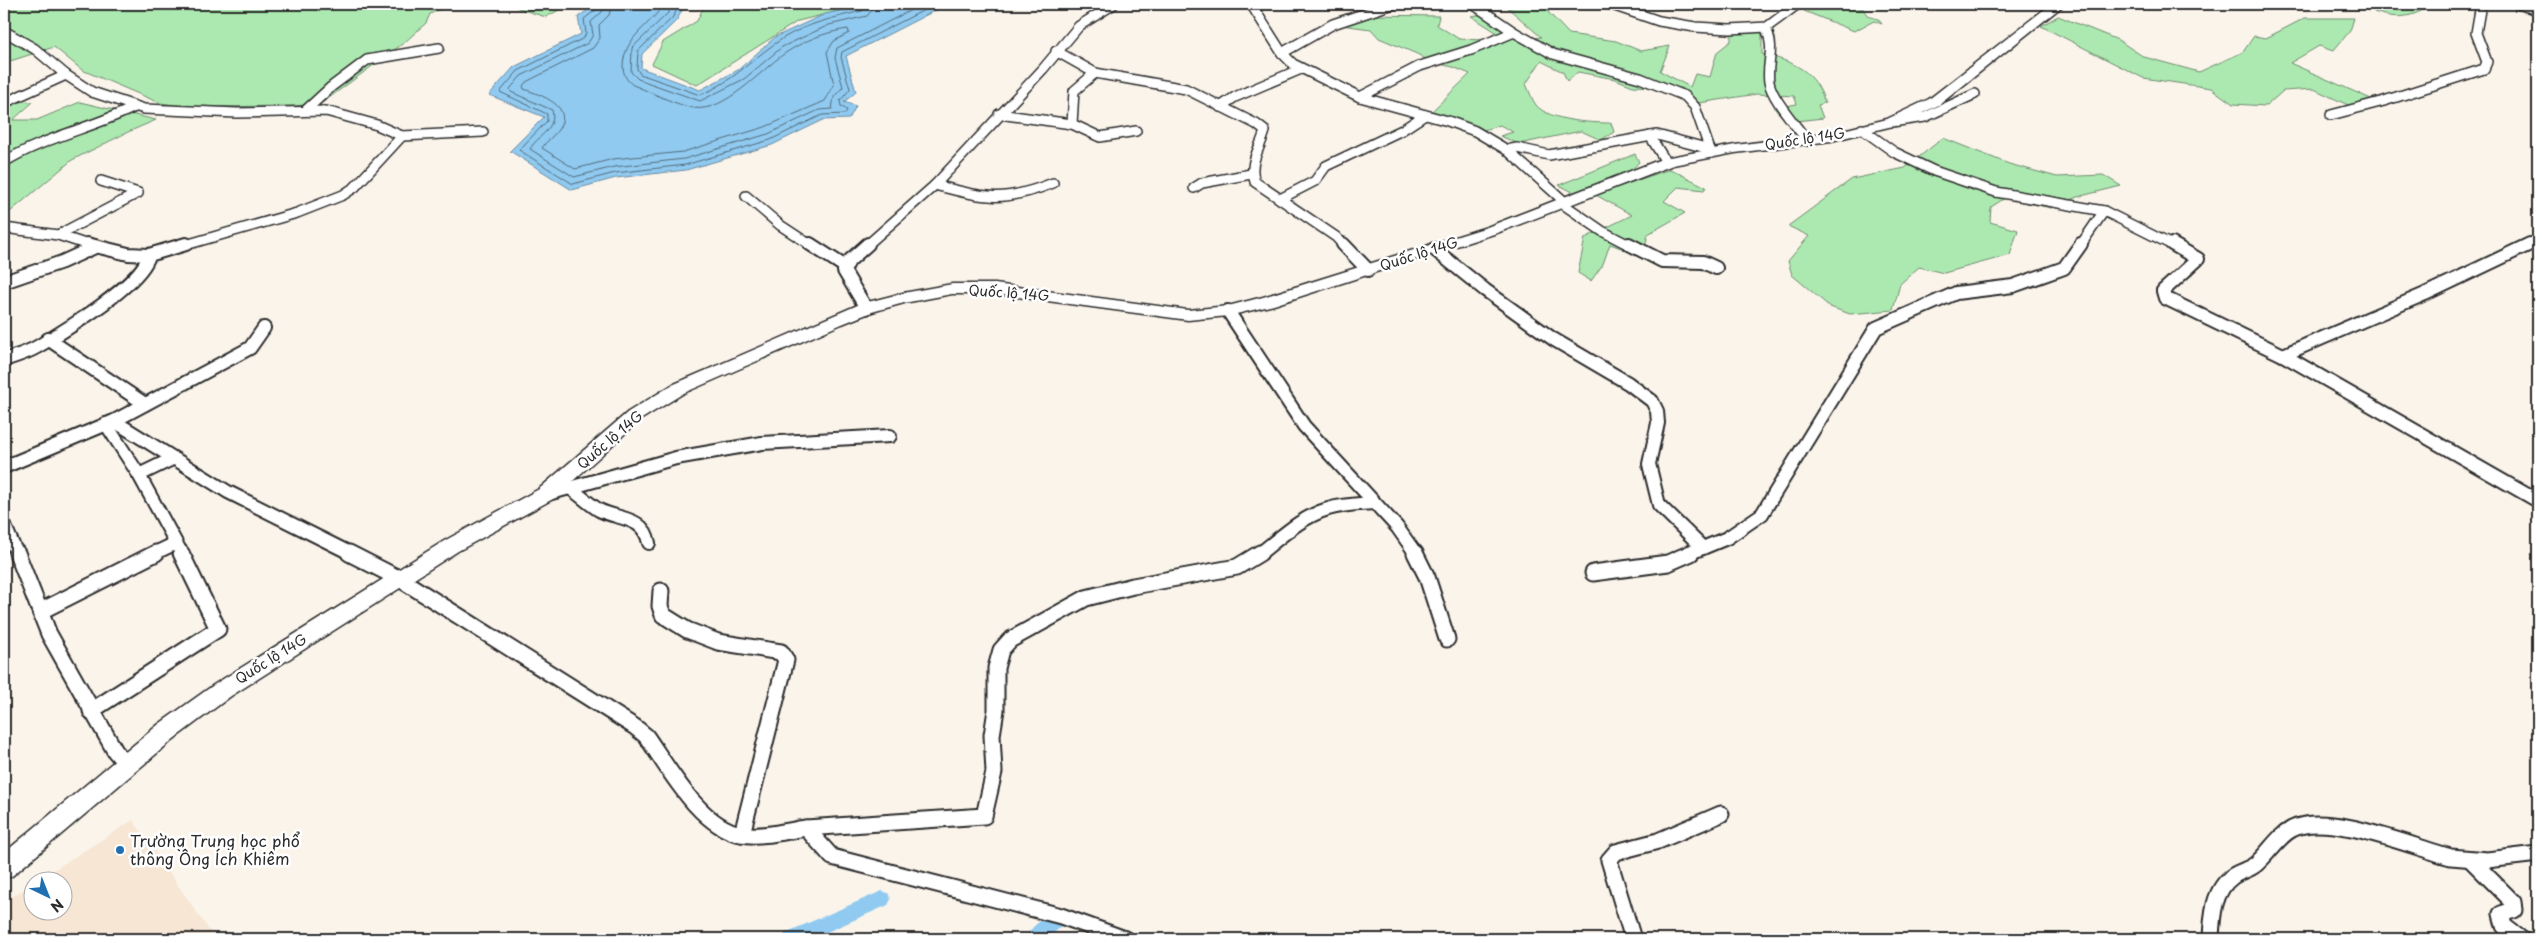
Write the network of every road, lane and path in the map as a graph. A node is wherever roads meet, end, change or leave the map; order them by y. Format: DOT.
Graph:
graph roads {
  1 [pos="1114,4"];
  2 [pos="1251,4"];
  3 [pos="1393,4"];
  4 [pos="1473,4"];
  5 [pos="1609,4"];
  6 [pos="1798,4"];
  7 [pos="2059,4"];
  8 [pos="2481,4"];
  9 [pos="2517,4"];
  10 [pos="2538,10"];
  11 [pos="1766,28"];
  12 [pos="4,31"];
  13 [pos="1514,32"];
  14 [pos="439,48"];
  15 [pos="1056,51"];
  16 [pos="1282,53"];
  17 [pos="1301,69"];
  18 [pos="1096,73"];
  19 [pos="66,75"];
  20 [pos="1975,94"];
  21 [pos="1360,97"];
  22 [pos="4,103"];
  23 [pos="136,106"];
  24 [pos="1220,107"];
  25 [pos="306,110"];
  26 [pos="999,114"];
  27 [pos="1425,115"];
  28 [pos="2331,115"];
  29 [pos="1892,122"];
  30 [pos="1072,124"];
  31 [pos="1862,129"];
  32 [pos="1136,131"];
  33 [pos="483,132"];
  34 [pos="402,136"];
  35 [pos="1650,136"];
  36 [pos="1807,141"];
  37 [pos="1506,150"];
  38 [pos="1710,151"];
  39 [pos="4,162"];
  40 [pos="1666,162"];
  41 [pos="1251,174"];
  42 [pos="100,181"];
  43 [pos="1053,183"];
  44 [pos="935,184"];
  45 [pos="1194,188"];
  46 [pos="746,196"];
  47 [pos="1280,199"];
  48 [pos="1565,204"];
  49 [pos="2104,211"];
  50 [pos="4,228"];
  51 [pos="58,234"];
  52 [pos="2535,242"];
  53 [pos="95,247"];
  54 [pos="1434,249"];
  55 [pos="149,255"];
  56 [pos="844,266"];
  57 [pos="1716,268"];
  58 [pos="1368,270"];
  59 [pos="4,282"];
  60 [pos="866,308"];
  61 [pos="1228,311"];
  62 [pos="264,328"];
  63 [pos="48,339"];
  64 [pos="2283,355"];
  65 [pos="4,360"];
  66 [pos="145,404"];
  67 [pos="110,422"];
  68 [pos="890,436"];
  69 [pos="172,459"];
  70 [pos="4,467"];
  71 [pos="139,475"];
  72 [pos="570,488"];
  73 [pos="546,494"];
  74 [pos="2538,501"];
  75 [pos="1375,503"];
  76 [pos="4,524"];
  77 [pos="649,543"];
  78 [pos="174,544"];
  79 [pos="1703,548"];
  80 [pos="1593,573"];
  81 [pos="400,579"];
  82 [pos="661,591"];
  83 [pos="41,612"];
  84 [pos="1447,639"];
  85 [pos="91,711"];
  86 [pos="127,764"];
  87 [pos="1721,814"];
  88 [pos="806,828"];
  89 [pos="742,834"];
  90 [pos="2538,854"];
  91 [pos="2471,860"];
  92 [pos="4,868"];
  93 [pos="1125,939"];
  94 [pos="1633,939"];
  95 [pos="2211,939"];
  96 [pos="2521,939"];
  1 -- 15 [label="street"];
  2 -- 16 [label="street"];
  3 -- 16 [label="street"];
  4 -- 13 [label="street"];
  5 -- 11 [label="street"];
  6 -- 11 [label="street"];
  7 -- 29 [label="main road, Quốc lộ 14G"];
  8 -- 28 [label="street"];
  9 -- 10 [label="street"];
  11 -- 36 [label="street"];
  12 -- 19 [label="street"];
  13 -- 21 [label="street"];
  13 -- 38 [label="street"];
  14 -- 25 [label="street"];
  15 -- 18 [label="street"];
  15 -- 26 [label="street"];
  16 -- 17 [label="street"];
  17 -- 21 [label="street"];
  17 -- 24 [label="street"];
  18 -- 24 [label="street"];
  18 -- 30 [label="street"];
  19 -- 22 [label="street"];
  19 -- 23 [label="street"];
  20 -- 29 [label="street"];
  21 -- 27 [label="street"];
  23 -- 25 [label="street"];
  23 -- 39 [label="street"];
  24 -- 41 [label="street"];
  25 -- 34 [label="street"];
  26 -- 30 [label="street"];
  26 -- 44 [label="street"];
  27 -- 37 [label="street"];
  27 -- 47 [label="street"];
  29 -- 31 [label="main road, Quốc lộ 14G"];
  30 -- 32 [label="street"];
  31 -- 36 [label="main road, Quốc lộ 14G"];
  31 -- 49 [label="street"];
  33 -- 34 [label="street"];
  34 -- 55 [label="street"];
  35 -- 37 [label="street"];
  35 -- 38 [label="street"];
  35 -- 40 [label="street"];
  36 -- 38 [label="main road, Quốc lộ 14G"];
  37 -- 48 [label="street"];
  38 -- 40 [label="main road, Quốc lộ 14G"];
  40 -- 48 [label="main road, Quốc lộ 14G"];
  41 -- 45 [label="street"];
  41 -- 47 [label="street"];
  42 -- 51 [label="street"];
  43 -- 44 [label="street"];
  44 -- 56 [label="street"];
  46 -- 56 [label="street"];
  47 -- 58 [label="street"];
  48 -- 54 [label="main road, Quốc lộ 14G"];
  48 -- 57 [label="street"];
  49 -- 64 [label="street"];
  49 -- 79 [label="street"];
  50 -- 51 [label="street"];
  51 -- 53 [label="street"];
  52 -- 64 [label="street"];
  53 -- 55 [label="street"];
  53 -- 59 [label="street"];
  54 -- 58 [label="main road, Quốc lộ 14G"];
  54 -- 79 [label="street"];
  55 -- 63 [label="street"];
  56 -- 60 [label="street"];
  58 -- 61 [label="main road, Quốc lộ 14G"];
  60 -- 61 [label="main road, Quốc lộ 14G"];
  60 -- 73 [label="main road, Quốc lộ 14G"];
  61 -- 75 [label="street"];
  62 -- 66 [label="street"];
  63 -- 65 [label="street"];
  63 -- 66 [label="street"];
  64 -- 74 [label="street"];
  66 -- 67 [label="street"];
  67 -- 69 [label="street"];
  67 -- 70 [label="street"];
  67 -- 71 [label="street"];
  68 -- 72 [label="street"];
  69 -- 71 [label="street"];
  69 -- 81 [label="street"];
  71 -- 78 [label="street"];
  72 -- 73 [label="street"];
  72 -- 77 [label="street"];
  73 -- 81 [label="main road, Quốc lộ 14G"];
  75 -- 84 [label="street"];
  75 -- 88 [label="street"];
  76 -- 83 [label="street"];
  78 -- 83 [label="street"];
  78 -- 85 [label="street"];
  79 -- 80 [label="street"];
  81 -- 86 [label="main road, Quốc lộ 14G"];
  81 -- 89 [label="street"];
  82 -- 89 [label="street"];
  83 -- 85 [label="street"];
  85 -- 86 [label="street"];
  86 -- 92 [label="main road, Quốc lộ 14G"];
  87 -- 94 [label="street"];
  88 -- 89 [label="street"];
  88 -- 93 [label="street"];
  90 -- 91 [label="street"];
  91 -- 95 [label="street"];
  91 -- 96 [label="street"];
}
